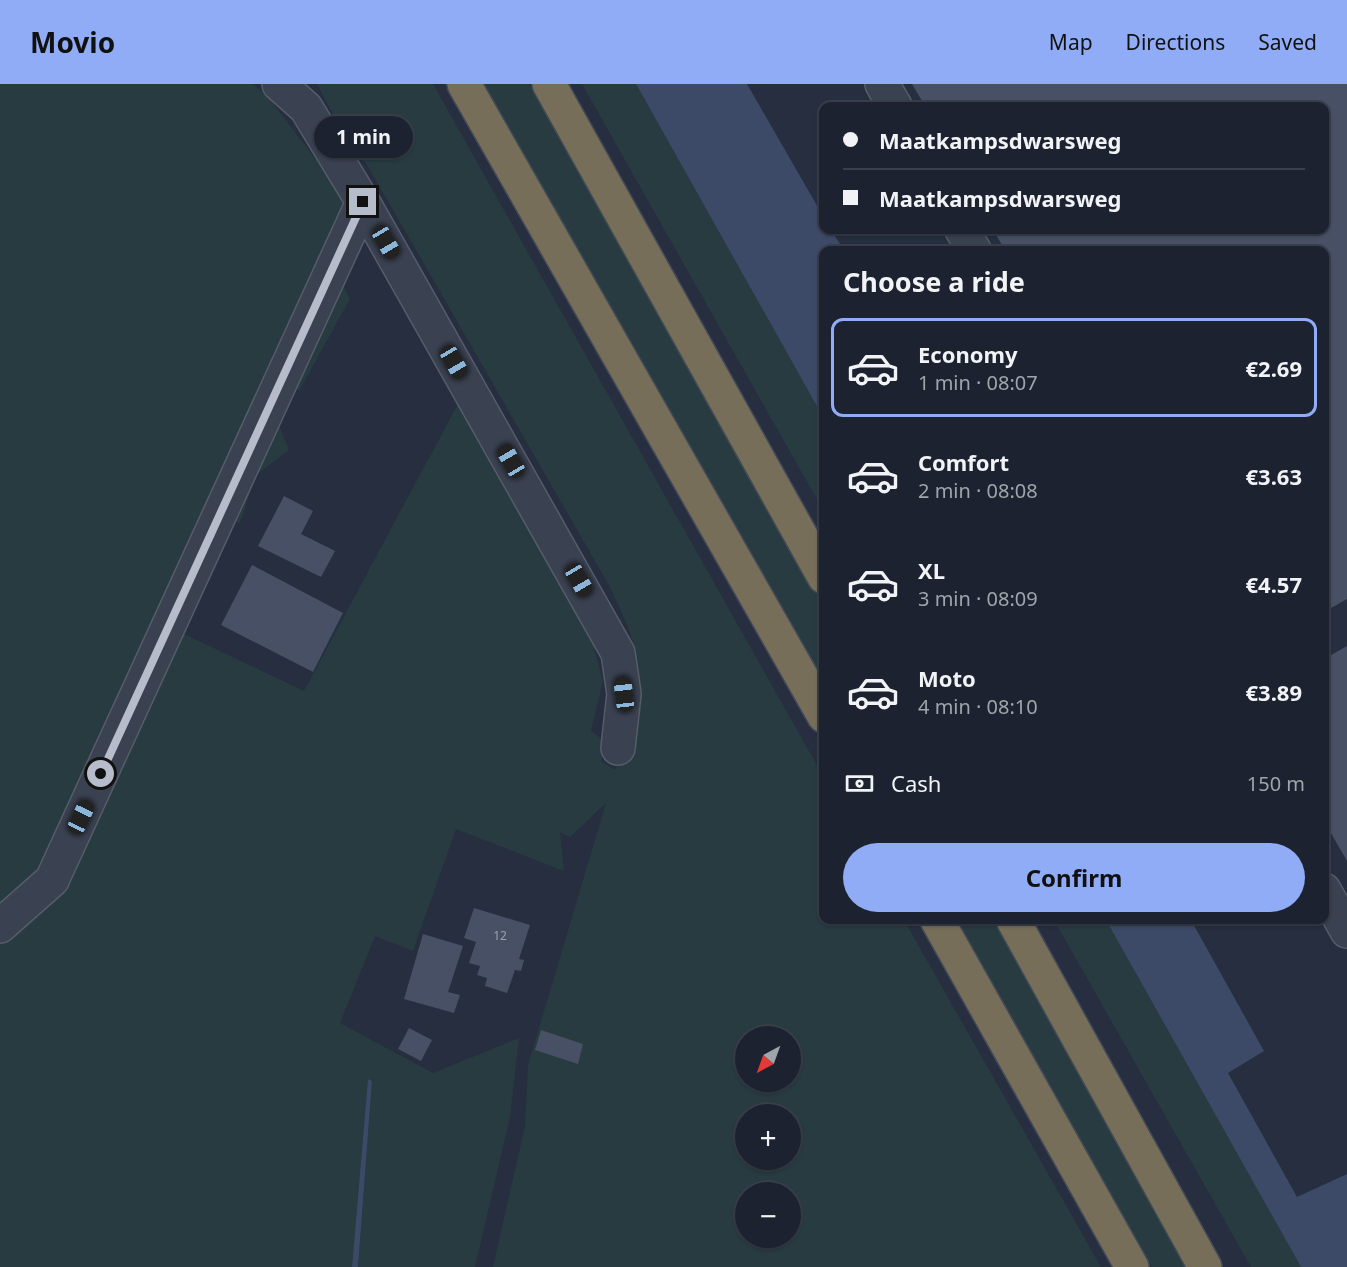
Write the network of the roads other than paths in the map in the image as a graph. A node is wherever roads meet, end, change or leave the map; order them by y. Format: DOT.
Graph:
graph roads {
  1 [pos="279,84"];
  2 [pos="464,84"];
  3 [pos="549,84"];
  4 [pos="882,84"];
  5 [pos="893,102"];
  6 [pos="363,202"];
  7 [pos="819,568"];
  8 [pos="819,707"];
  9 [pos="618,748"];
  10 [pos="1329,899"];
  11 [pos="940,924"];
  12 [pos="1015,924"];
  13 [pos="0,926"];
  14 [pos="1347,931"];
  15 [pos="1132,1267"];
  16 [pos="1204,1267"];
  1 -- 6 [label="street"];
  2 -- 8 [label="highway"];
  3 -- 7 [label="highway"];
  4 -- 5 [label="street"];
  6 -- 9 [label="street"];
  6 -- 13 [label="street"];
  10 -- 14 [label="street"];
  11 -- 15 [label="highway"];
  12 -- 16 [label="highway"];
}
